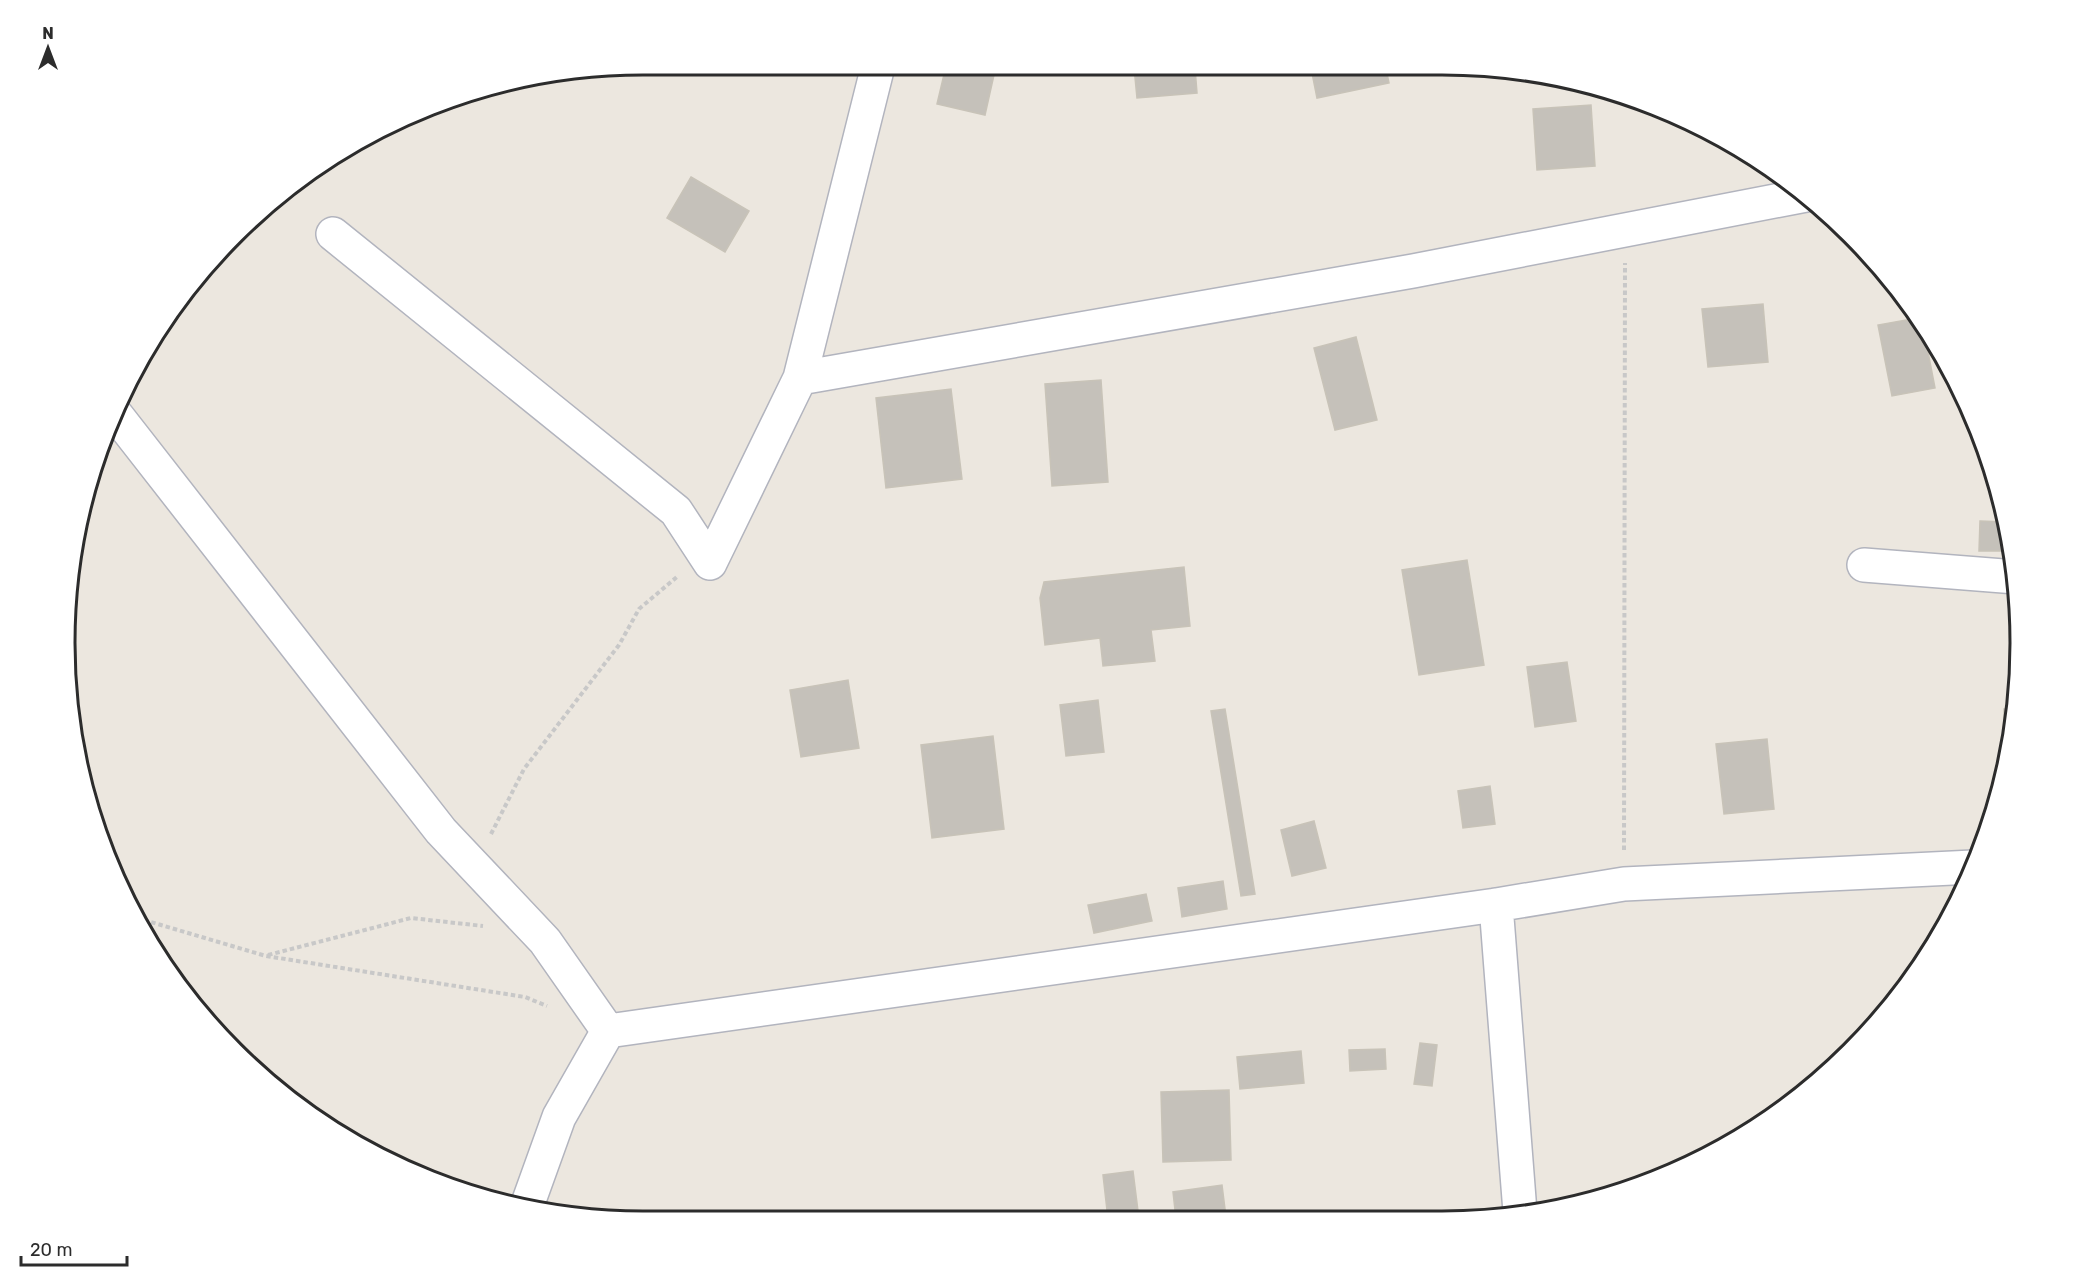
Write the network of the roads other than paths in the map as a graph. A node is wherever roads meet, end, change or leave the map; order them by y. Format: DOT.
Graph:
graph roads {
  1 [pos="876,75"];
  2 [pos="1794,197"];
  3 [pos="333,234"];
  4 [pos="800,378"];
  5 [pos="121,421"];
  6 [pos="1864,564"];
  7 [pos="2006,576"];
  8 [pos="1963,867"];
  9 [pos="1496,905"];
  10 [pos="608,1031"];
  11 [pos="529,1199"];
  12 [pos="1519,1205"];
  1 -- 4 [label="street"];
  2 -- 4 [label="street"];
  3 -- 4 [label="street"];
  5 -- 10 [label="street"];
  6 -- 7 [label="street"];
  8 -- 9 [label="street"];
  9 -- 10 [label="street"];
  9 -- 12 [label="street"];
  10 -- 11 [label="street"];
}
